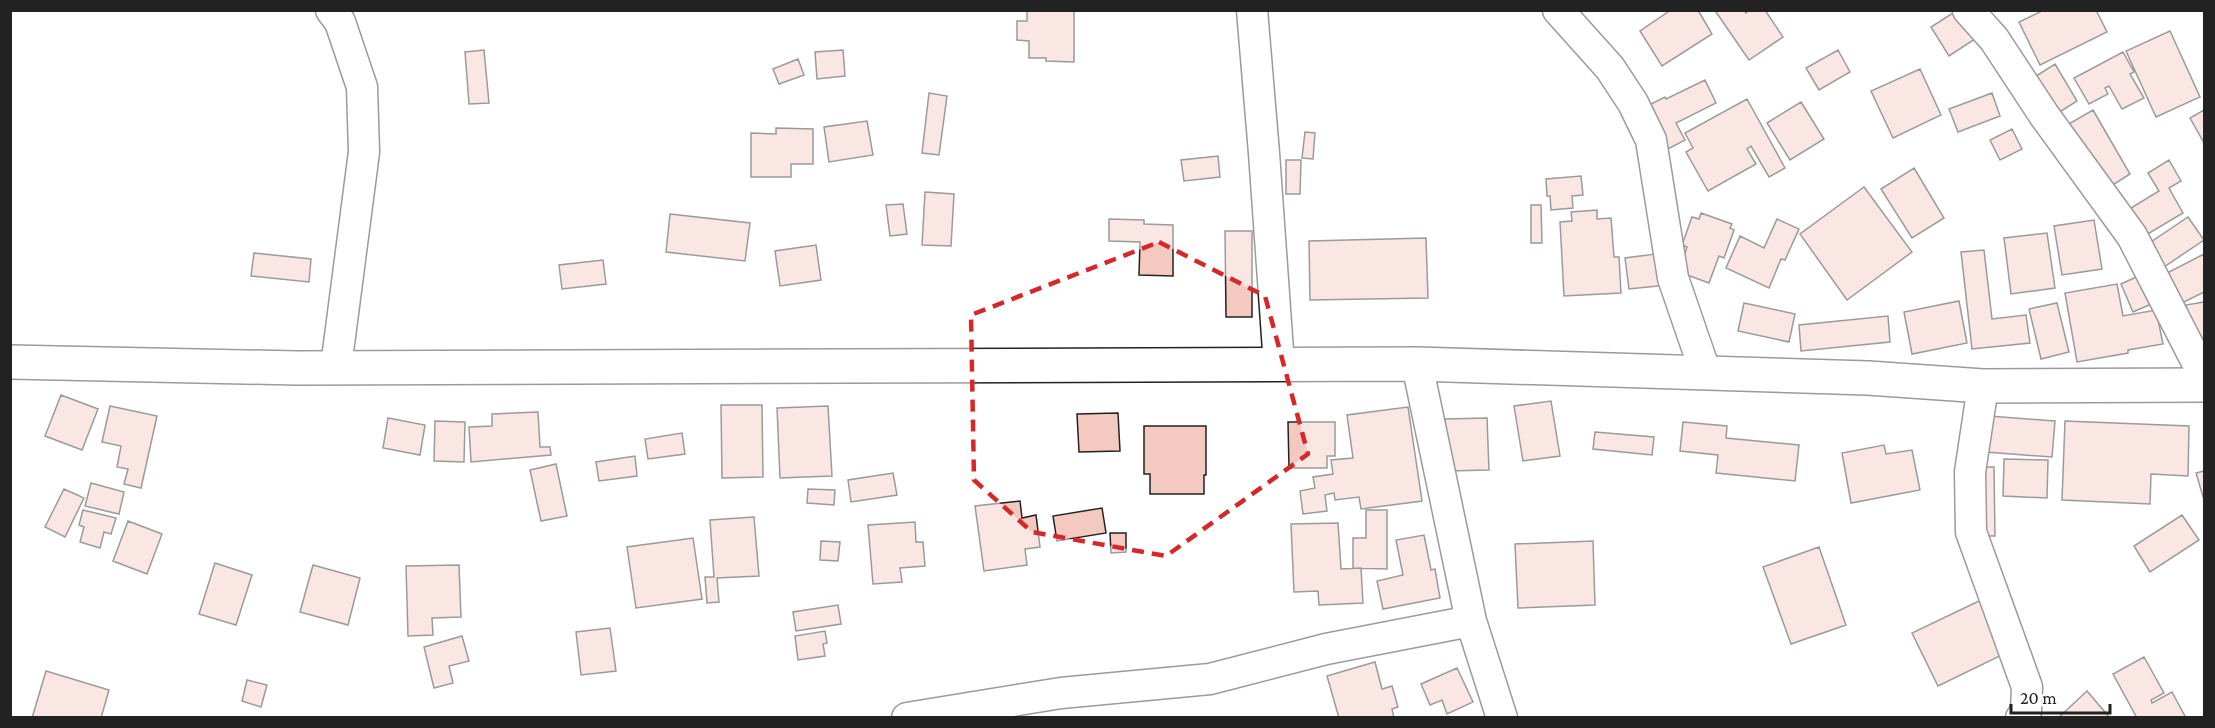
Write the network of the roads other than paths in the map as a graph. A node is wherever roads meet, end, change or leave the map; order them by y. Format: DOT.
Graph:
graph roads {
  1 [pos="331,10"];
  2 [pos="1252,10"];
  3 [pos="1558,10"];
  4 [pos="1968,10"];
  5 [pos="10,362"];
  6 [pos="1417,364"];
  7 [pos="1279,365"];
  8 [pos="336,367"];
  9 [pos="1706,374"];
  10 [pos="2205,376"];
  11 [pos="2205,385"];
  12 [pos="1983,386"];
  13 [pos="1471,621"];
  14 [pos="907,717"];
  15 [pos="1502,717"];
  16 [pos="2021,717"];
  1 -- 8 [label="street"];
  2 -- 7 [label="street"];
  3 -- 9 [label="street"];
  4 -- 10 [label="street"];
  5 -- 8 [label="street"];
  6 -- 7 [label="street"];
  6 -- 9 [label="street"];
  6 -- 13 [label="street"];
  7 -- 8 [label="street"];
  9 -- 12 [label="street"];
  11 -- 12 [label="street"];
  12 -- 16 [label="street"];
  13 -- 14 [label="street"];
  13 -- 15 [label="street"];
}
